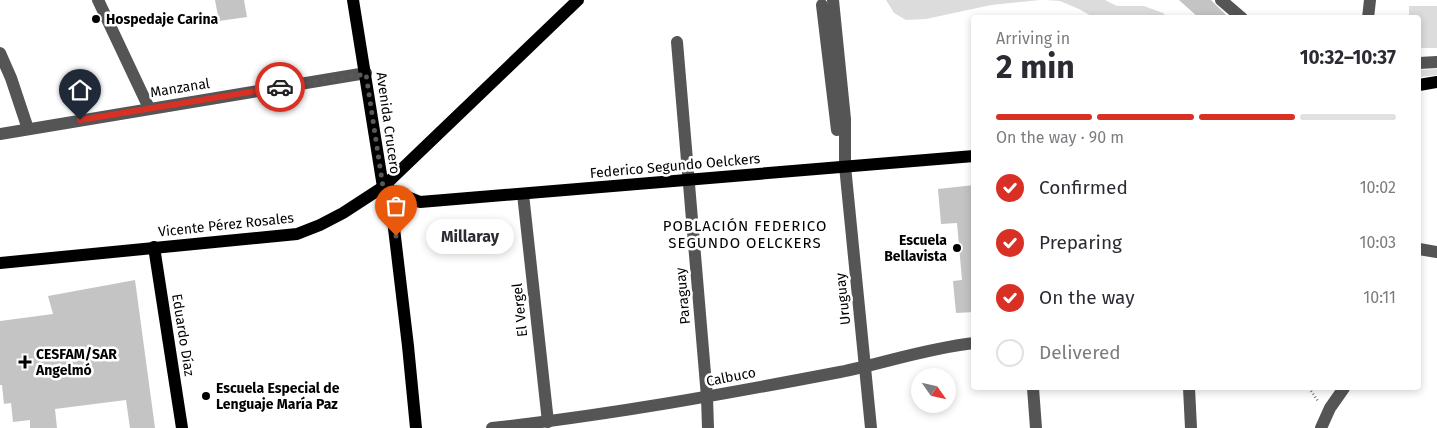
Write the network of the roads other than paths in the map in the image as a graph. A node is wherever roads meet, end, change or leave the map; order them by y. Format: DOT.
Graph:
graph roads {
  1 [pos="98,0"];
  2 [pos="353,0"];
  3 [pos="578,0"];
  4 [pos="1221,0"];
  5 [pos="1370,0"];
  6 [pos="828,3"];
  7 [pos="1238,15"];
  8 [pos="1368,15"];
  9 [pos="676,42"];
  10 [pos="0,53"];
  11 [pos="1437,62"];
  12 [pos="1421,63"];
  13 [pos="366,74"];
  14 [pos="1437,82"];
  15 [pos="1421,85"];
  16 [pos="149,108"];
  17 [pos="28,129"];
  18 [pos="0,134"];
  19 [pos="971,156"];
  20 [pos="845,166"];
  21 [pos="688,181"];
  22 [pos="383,187"];
  23 [pos="523,194"];
  24 [pos="154,247"];
  25 [pos="1421,249"];
  26 [pos="1437,252"];
  27 [pos="0,263"];
  28 [pos="971,344"];
  29 [pos="866,367"];
  30 [pos="1033,390"];
  31 [pos="1189,390"];
  32 [pos="1343,390"];
  33 [pos="707,397"];
  34 [pos="548,422"];
  35 [pos="570,424"];
  36 [pos="515,427"];
  37 [pos="182,428"];
  38 [pos="416,428"];
  39 [pos="492,428"];
  40 [pos="708,428"];
  41 [pos="870,428"];
  42 [pos="1036,428"];
  43 [pos="1192,428"];
  44 [pos="1321,428"];
  1 -- 16 [label="street"];
  2 -- 13 [label="main road, Avenida Crucero"];
  3 -- 22 [label="main road, Vicente Pérez Rosales"];
  4 -- 7 [label="street"];
  5 -- 8 [label="street"];
  6 -- 20 [label="street, Uruguay"];
  9 -- 21 [label="street, Paraguay"];
  10 -- 17 [label="street"];
  11 -- 12 [label="street"];
  13 -- 16 [label="street, Manzanal"];
  13 -- 22 [label="main road, Avenida Crucero"];
  14 -- 15 [label="main road"];
  16 -- 17 [label="street, Manzanal"];
  17 -- 18 [label="street, Manzanal"];
  19 -- 20 [label="main road, Federico Segundo Oelckers"];
  20 -- 21 [label="main road, Federico Segundo Oelckers"];
  20 -- 29 [label="street, Uruguay"];
  21 -- 23 [label="main road, Federico Segundo Oelckers"];
  21 -- 33 [label="street, Paraguay"];
  22 -- 23 [label="main road, Federico Segundo Oelckers"];
  22 -- 24 [label="main road, Vicente Pérez Rosales"];
  22 -- 38 [label="main road, Avenida Crucero"];
  23 -- 34 [label="street, El Vergel"];
  24 -- 27 [label="main road, Vicente Pérez Rosales"];
  24 -- 37 [label="main road, Eduardo Díaz"];
  25 -- 26 [label="street"];
  28 -- 29 [label="street, Calbuco"];
  29 -- 33 [label="street, Calbuco"];
  29 -- 41 [label="street, Uruguay"];
  30 -- 42 [label="street"];
  31 -- 43 [label="street"];
  32 -- 44 [label="street"];
  33 -- 35 [label="street, Calbuco"];
  33 -- 40 [label="street, Paraguay"];
  34 -- 35 [label="street, Calbuco"];
  34 -- 36 [label="street, Calbuco"];
  36 -- 39 [label="street, Calbuco"];
}
